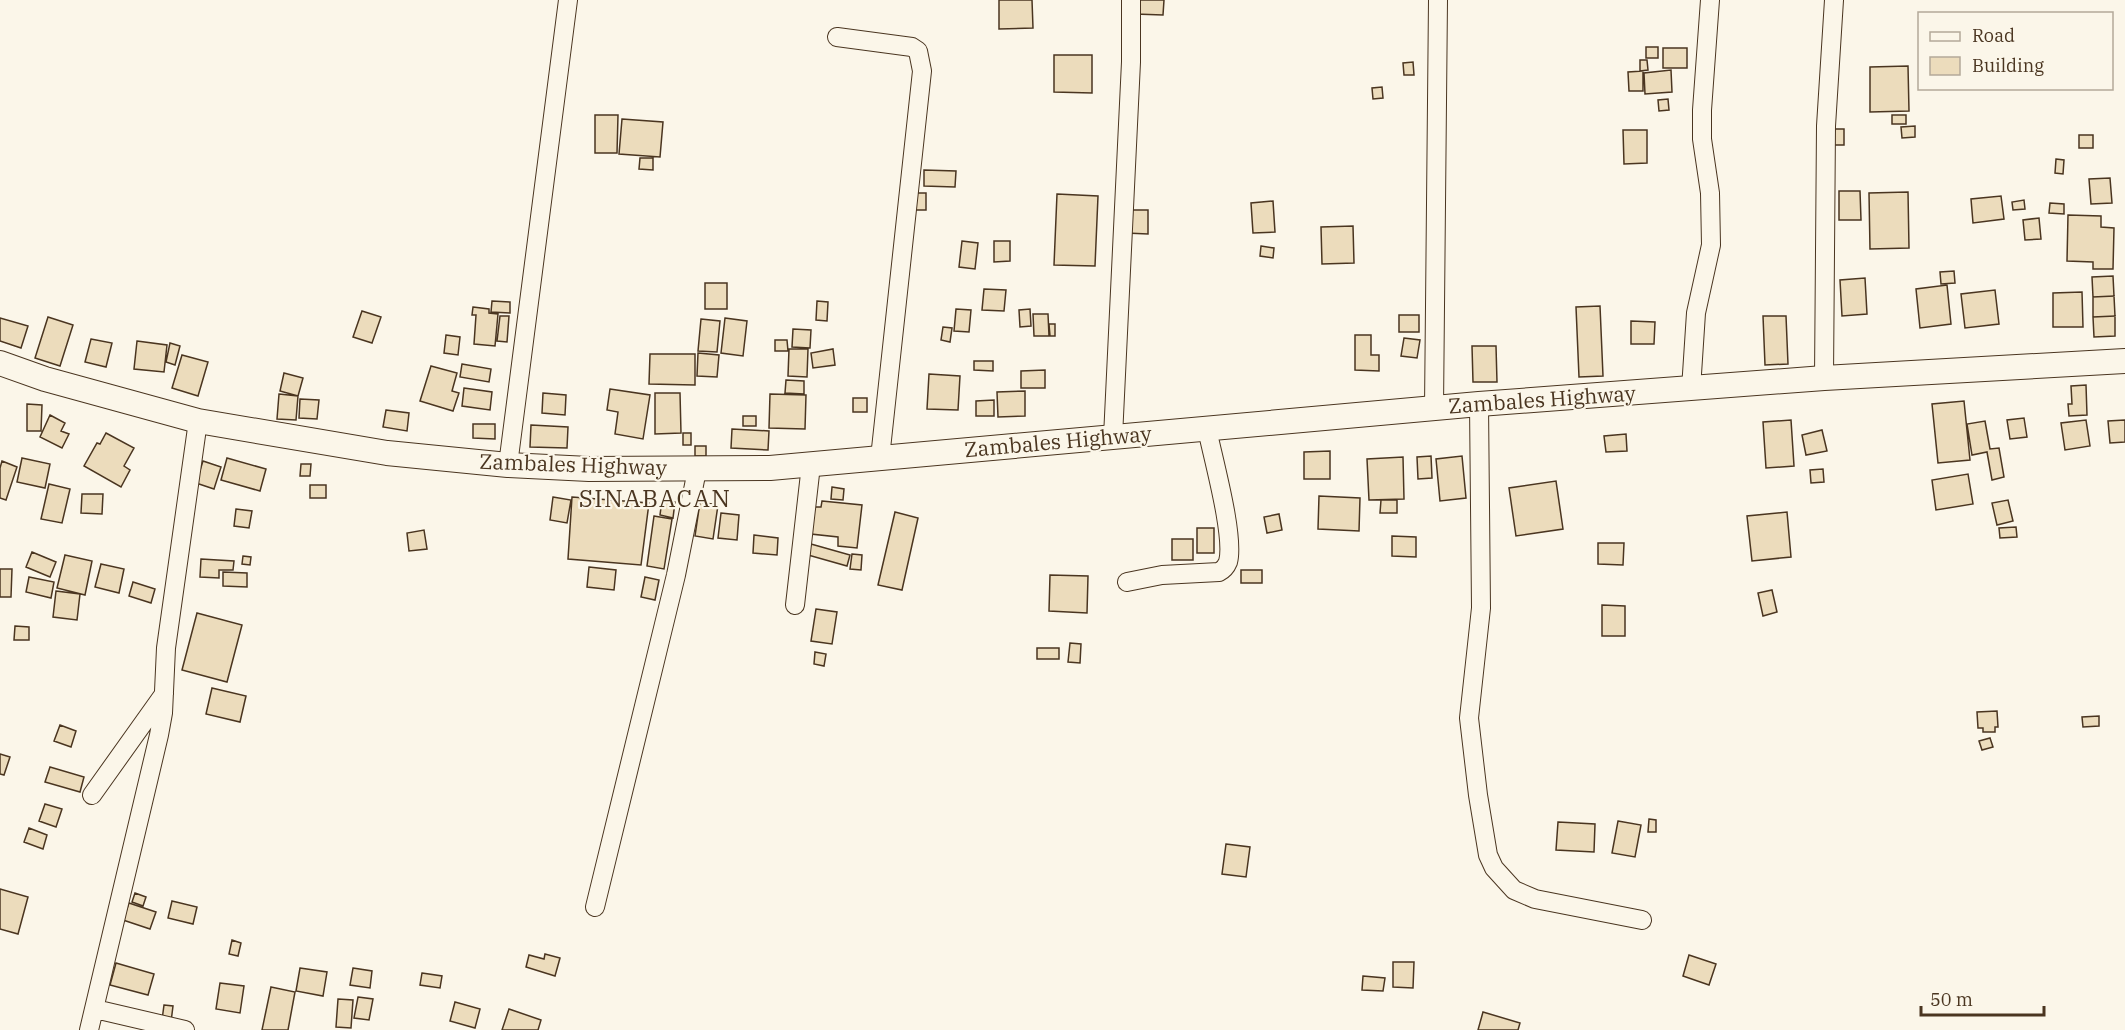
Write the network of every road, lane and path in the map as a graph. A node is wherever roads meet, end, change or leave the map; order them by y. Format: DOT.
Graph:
graph roads {
  1 [pos="568,0"];
  2 [pos="1131,0"];
  3 [pos="1438,0"];
  4 [pos="1710,0"];
  5 [pos="1834,0"];
  6 [pos="837,37"];
  7 [pos="2125,361"];
  8 [pos="0,363"];
  9 [pos="1824,378"];
  10 [pos="1691,389"];
  11 [pos="1479,404"];
  12 [pos="1434,408"];
  13 [pos="198,421"];
  14 [pos="1207,429"];
  15 [pos="1113,437"];
  16 [pos="880,458"];
  17 [pos="508,465"];
  18 [pos="811,465"];
  19 [pos="697,470"];
  20 [pos="1127,582"];
  21 [pos="795,605"];
  22 [pos="164,694"];
  23 [pos="92,795"];
  24 [pos="595,907"];
  25 [pos="1642,920"];
  26 [pos="94,1010"];
  27 [pos="89,1030"];
  28 [pos="186,1030"];
  1 -- 17 [label="street"];
  2 -- 15 [label="street"];
  3 -- 12 [label="street"];
  4 -- 10 [label="street"];
  5 -- 9 [label="street"];
  6 -- 16 [label="street"];
  7 -- 9 [label="main road, Zambales Highway"];
  8 -- 13 [label="main road, Zambales Highway"];
  9 -- 10 [label="main road, Zambales Highway"];
  10 -- 11 [label="main road, Zambales Highway"];
  11 -- 12 [label="main road, Zambales Highway"];
  11 -- 25 [label="street"];
  12 -- 14 [label="main road, Zambales Highway"];
  13 -- 17 [label="main road, Zambales Highway"];
  13 -- 22 [label="street"];
  14 -- 15 [label="main road, Zambales Highway"];
  14 -- 20 [label="street"];
  15 -- 16 [label="main road, Zambales Highway"];
  16 -- 18 [label="main road, Zambales Highway"];
  17 -- 19 [label="main road, Zambales Highway"];
  18 -- 19 [label="main road, Zambales Highway"];
  18 -- 21 [label="street"];
  19 -- 24 [label="street"];
  22 -- 23 [label="street"];
  22 -- 26 [label="street"];
  26 -- 27 [label="street"];
  26 -- 28 [label="street"];
}
